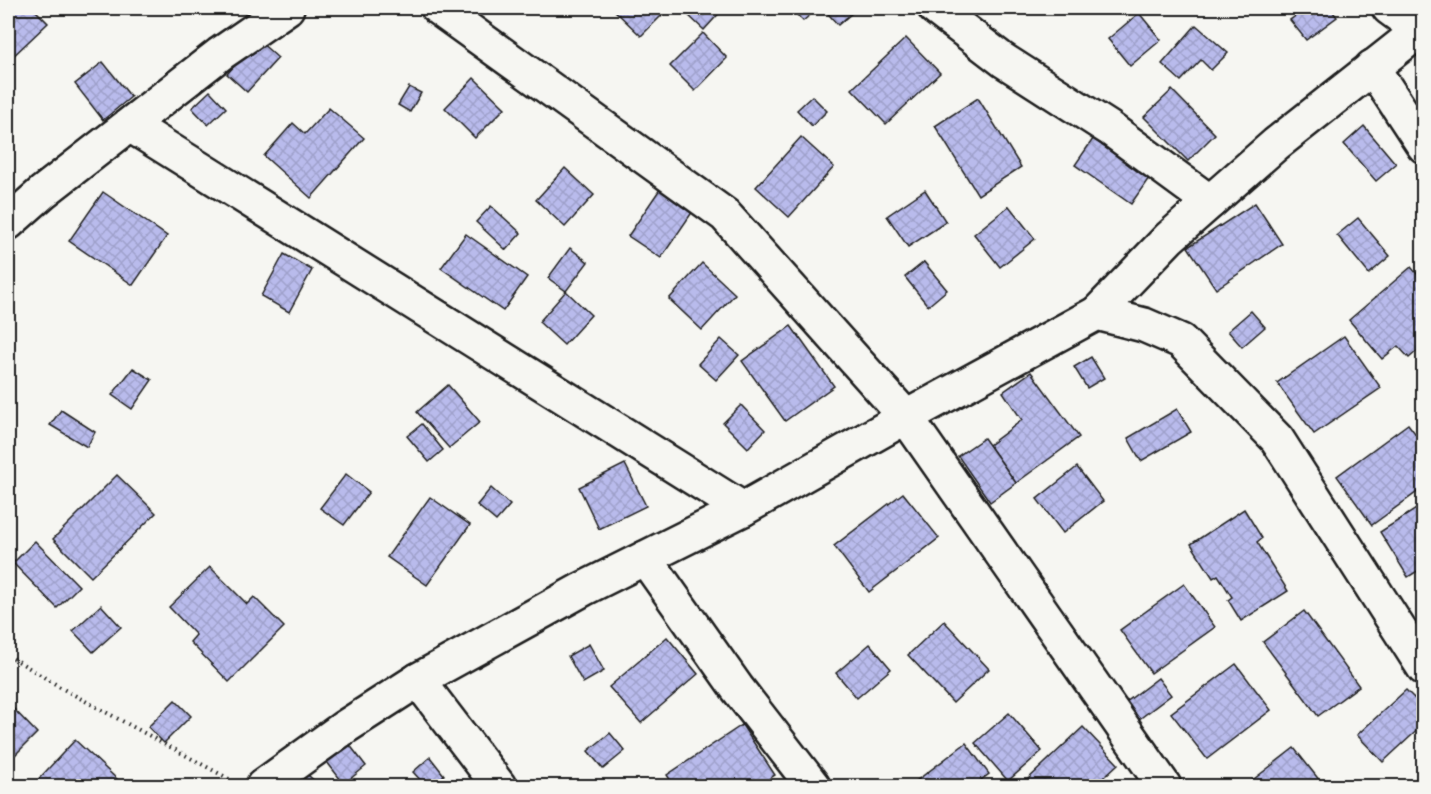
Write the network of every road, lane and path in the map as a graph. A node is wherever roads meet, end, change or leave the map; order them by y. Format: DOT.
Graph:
graph roads {
  1 [pos="287,8"];
  2 [pos="438,8"];
  3 [pos="935,8"];
  4 [pos="1389,8"];
  5 [pos="1421,28"];
  6 [pos="1372,68"];
  7 [pos="130,125"];
  8 [pos="1424,146"];
  9 [pos="1210,202"];
  10 [pos="8,223"];
  11 [pos="1097,312"];
  12 [pos="906,417"];
  13 [pos="743,508"];
  14 [pos="645,558"];
  15 [pos="8,655"];
  16 [pos="1424,668"];
  17 [pos="418,681"];
  18 [pos="232,781"];
  19 [pos="263,786"];
  20 [pos="499,786"];
  21 [pos="813,786"];
  22 [pos="1164,786"];
  1 -- 7 [label="street"];
  2 -- 12 [label="street"];
  3 -- 9 [label="street"];
  4 -- 5 [label="street"];
  5 -- 6 [label="street"];
  6 -- 8 [label="street"];
  6 -- 9 [label="street"];
  7 -- 10 [label="street"];
  7 -- 13 [label="street"];
  9 -- 11 [label="street"];
  11 -- 12 [label="street"];
  11 -- 16 [label="street"];
  12 -- 13 [label="street"];
  12 -- 22 [label="street"];
  13 -- 14 [label="street"];
  14 -- 17 [label="street"];
  14 -- 21 [label="street"];
  15 -- 18 [label="path"];
  17 -- 19 [label="street"];
  17 -- 20 [label="street"];
}
